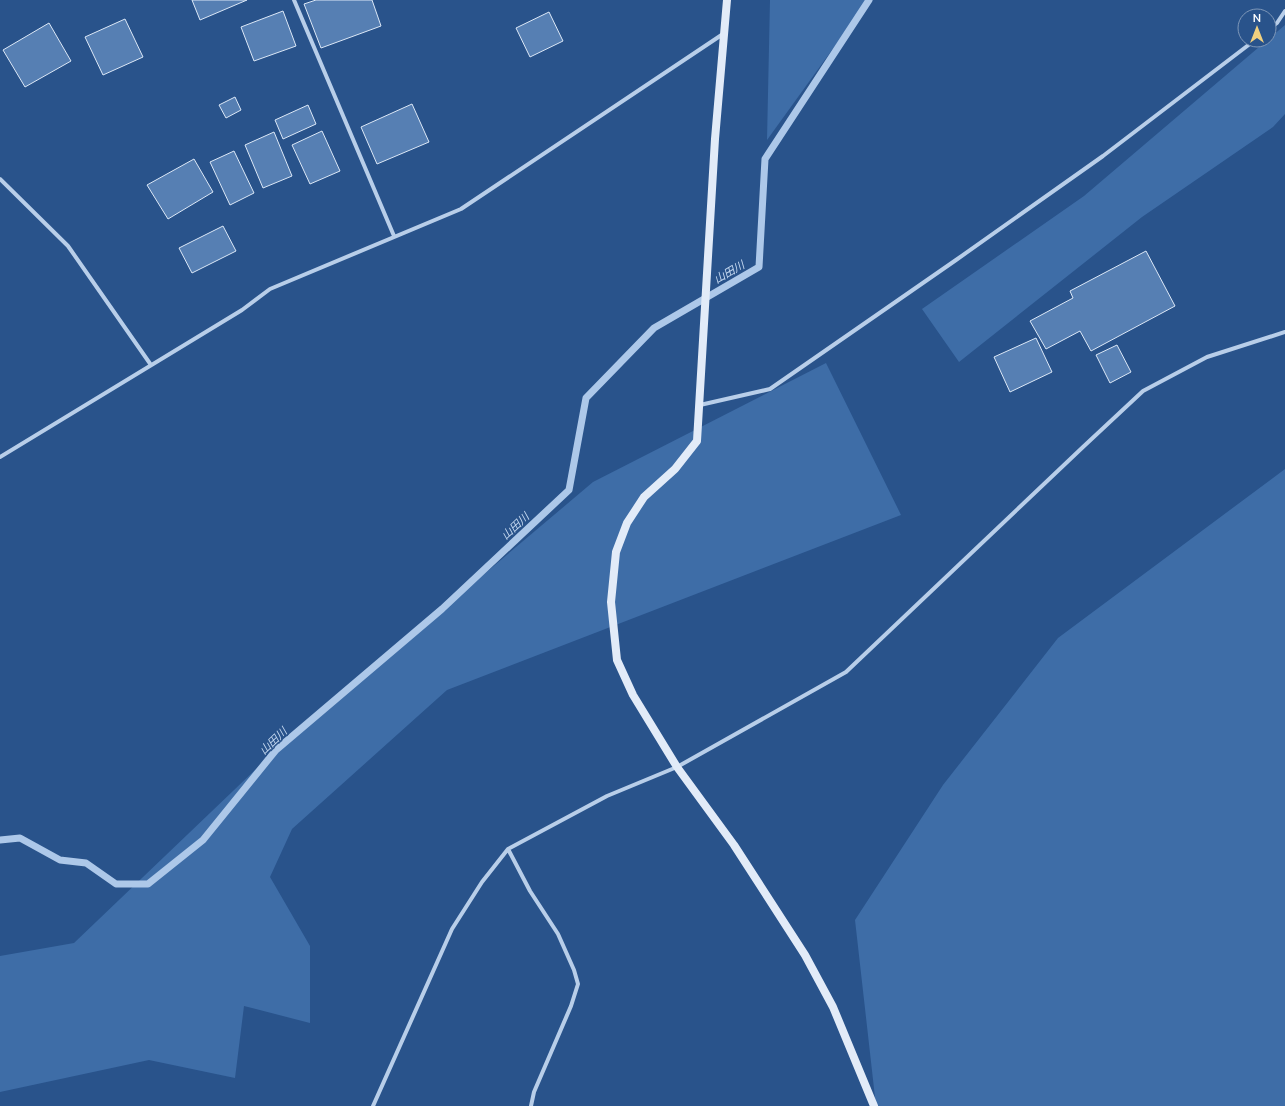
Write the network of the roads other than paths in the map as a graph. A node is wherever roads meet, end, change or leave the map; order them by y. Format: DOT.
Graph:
graph roads {
  1 [pos="294,0"];
  2 [pos="727,0"];
  3 [pos="1285,11"];
  4 [pos="1277,23"];
  5 [pos="724,34"];
  6 [pos="1244,48"];
  7 [pos="0,179"];
  8 [pos="394,236"];
  9 [pos="1285,332"];
  10 [pos="151,365"];
  11 [pos="700,405"];
  12 [pos="0,457"];
  13 [pos="677,767"];
  14 [pos="508,849"];
  15 [pos="373,1106"];
  16 [pos="531,1106"];
  17 [pos="874,1106"];
  1 -- 8 [label="street"];
  2 -- 5 [label="street"];
  3 -- 4 [label="street"];
  5 -- 8 [label="street"];
  5 -- 11 [label="street"];
  6 -- 11 [label="street"];
  7 -- 10 [label="street"];
  8 -- 10 [label="street"];
  9 -- 13 [label="street"];
  10 -- 12 [label="street"];
  11 -- 13 [label="street"];
  13 -- 14 [label="street"];
  13 -- 17 [label="street"];
  14 -- 15 [label="street"];
  14 -- 16 [label="street"];
}
